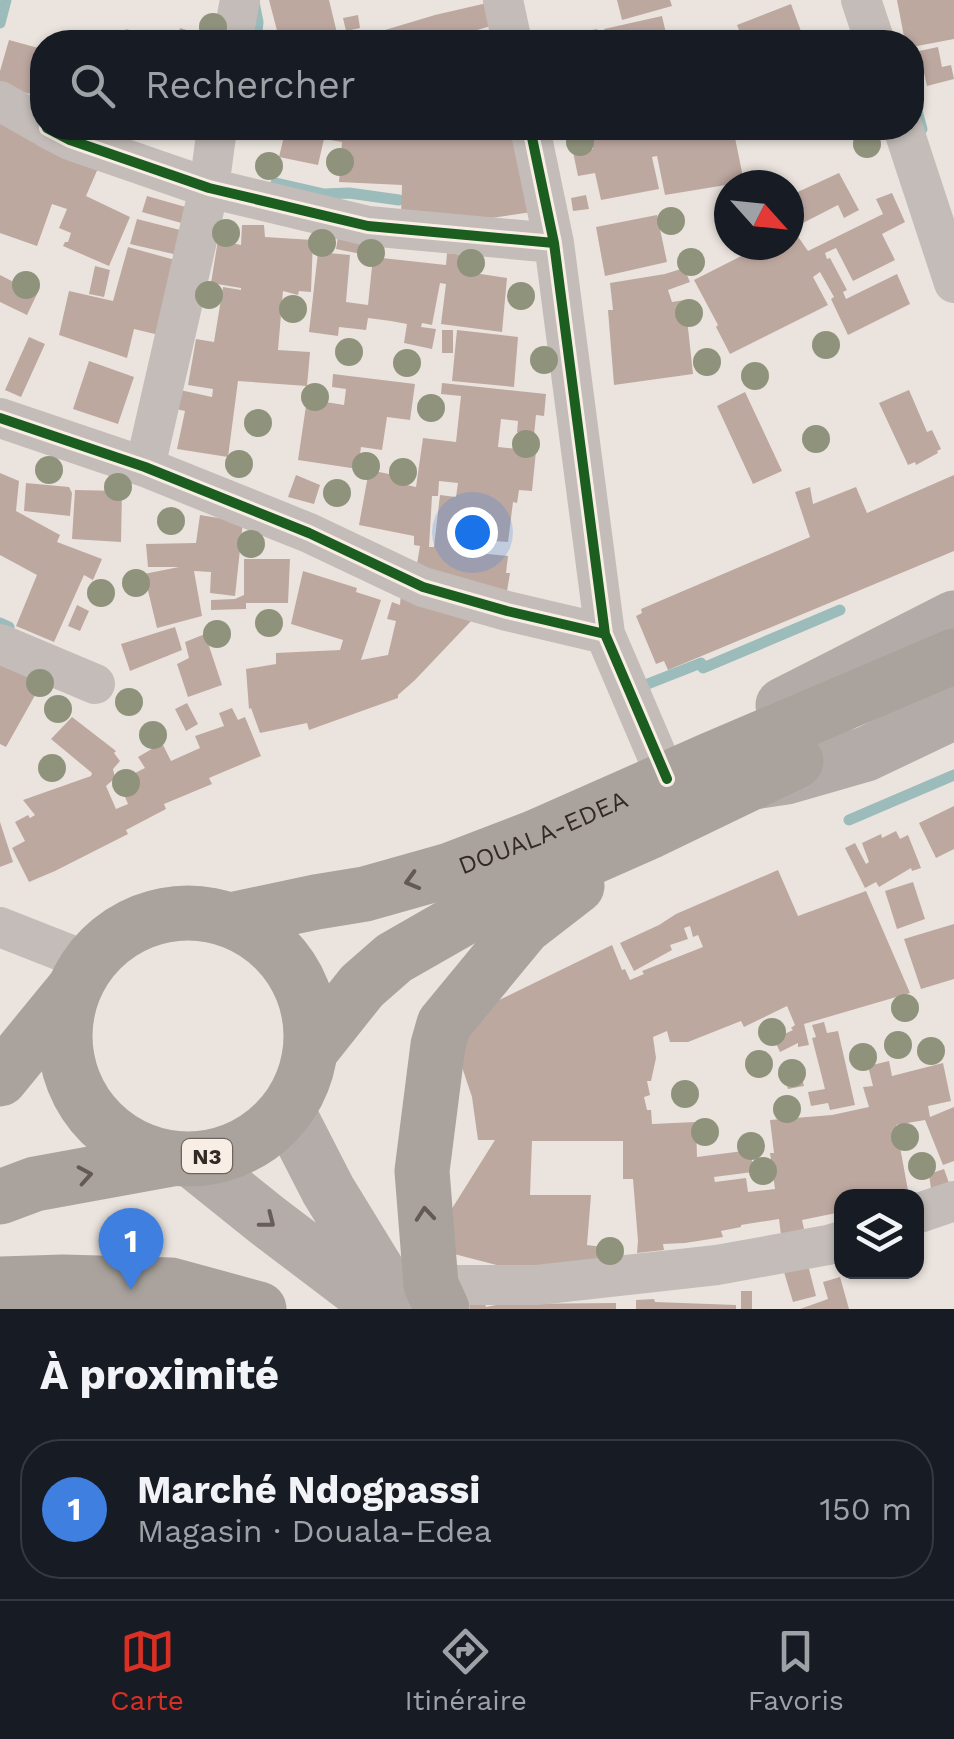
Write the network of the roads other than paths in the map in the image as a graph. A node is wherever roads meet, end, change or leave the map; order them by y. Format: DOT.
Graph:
graph roads {
  1 [pos="240,0"];
  2 [pos="503,0"];
  3 [pos="861,0"];
  4 [pos="234,30"];
  5 [pos="509,30"];
  6 [pos="871,30"];
  7 [pos="0,101"];
  8 [pos="30,118"];
  9 [pos="70,140"];
  10 [pos="216,140"];
  11 [pos="533,140"];
  12 [pos="907,140"];
  13 [pos="209,188"];
  14 [pos="554,243"];
  15 [pos="954,283"];
  16 [pos="0,418"];
  17 [pos="145,466"];
  18 [pos="954,618"];
  19 [pos="605,634"];
  20 [pos="0,644"];
  21 [pos="954,656"];
  22 [pos="95,684"];
  23 [pos="954,684"];
  24 [pos="954,712"];
  25 [pos="710,773"];
  26 [pos="651,831"];
  27 [pos="231,920"];
  28 [pos="0,927"];
  29 [pos="82,975"];
  30 [pos="311,1050"];
  31 [pos="0,1078"];
  32 [pos="287,1110"];
  33 [pos="182,1160"];
  34 [pos="0,1197"];
  35 [pos="954,1201"];
  36 [pos="924,1211"];
  37 [pos="834,1244"];
  38 [pos="0,1284"];
  39 [pos="425,1301"];
  40 [pos="259,1309"];
  41 [pos="384,1309"];
  1 -- 4 [label="street"];
  2 -- 5 [label="street"];
  3 -- 6 [label="street"];
  7 -- 8 [label="street"];
  9 -- 13 [label="street"];
  10 -- 13 [label="street"];
  11 -- 14 [label="street"];
  12 -- 15 [label="street"];
  13 -- 14 [label="street"];
  13 -- 17 [label="street"];
  14 -- 19 [label="street"];
  16 -- 17 [label="street"];
  17 -- 19 [label="street"];
  18 -- 25 [label="main road, N3"];
  19 -- 25 [label="street"];
  20 -- 22 [label="street"];
  21 -- 25 [label="highway, DOUALA-EDEA / N3"];
  23 -- 25 [label="highway, DOUALA-EDEA / N3"];
  24 -- 25 [label="main road, N3"];
  25 -- 26 [label="highway, DOUALA-EDEA / N3"];
  25 -- 27 [label="highway, DOUALA-EDEA / N3, one-way"];
  26 -- 30 [label="highway, DOUALA-EDEA / N3"];
  39 -- 26 [label="highway, one-way"];
  27 -- 29 [label="highway, N3"];
  27 -- 30 [label="highway, N3"];
  28 -- 29 [label="street"];
  29 -- 31 [label="highway, N3"];
  29 -- 33 [label="highway, N3"];
  30 -- 32 [label="highway, N3"];
  32 -- 33 [label="highway, N3"];
  32 -- 39 [label="main road"];
  34 -- 33 [label="highway, N3, one-way"];
  33 -- 41 [label="main road, one-way"];
  35 -- 36 [label="street"];
  37 -- 39 [label="street"];
  38 -- 40 [label="highway"];
}
